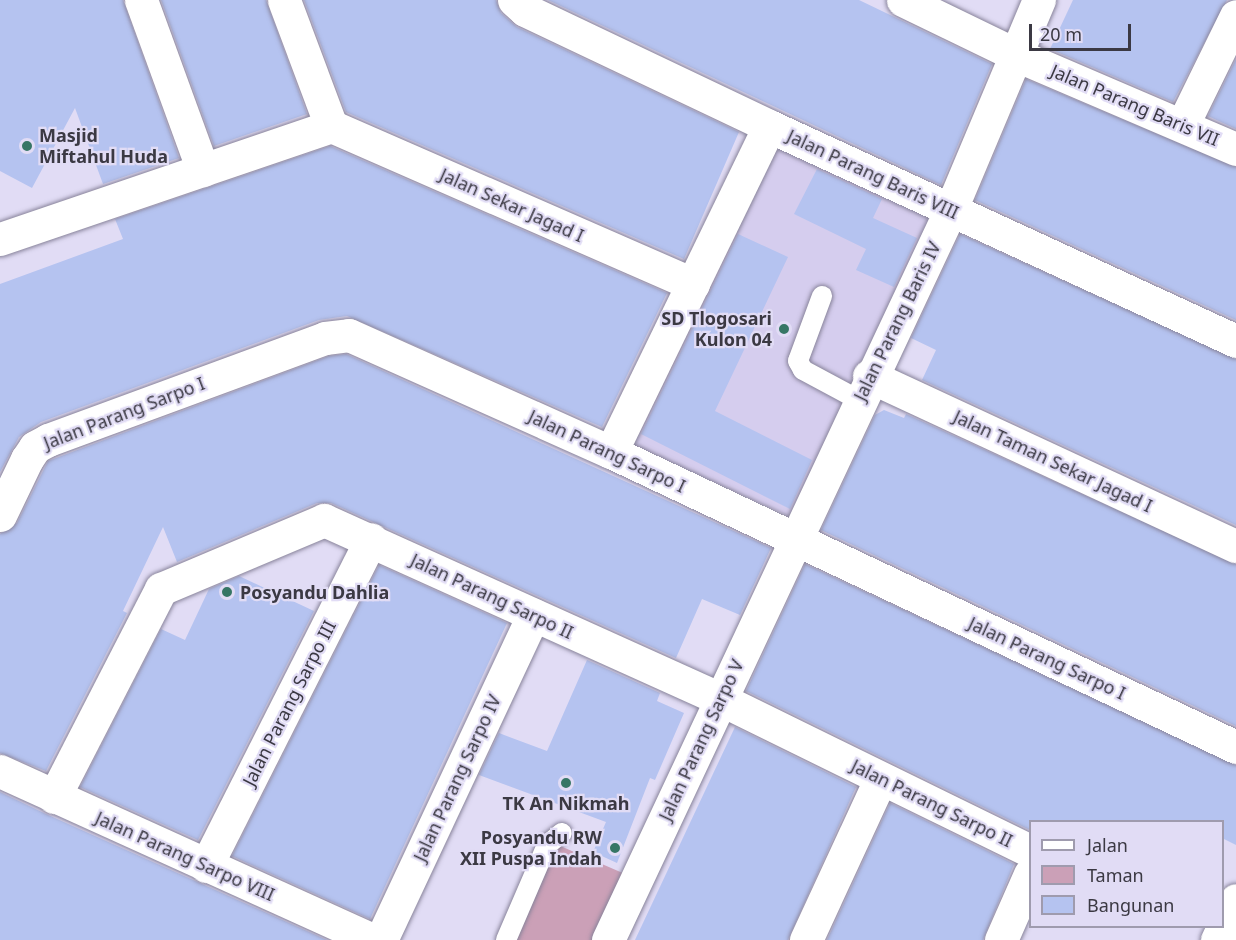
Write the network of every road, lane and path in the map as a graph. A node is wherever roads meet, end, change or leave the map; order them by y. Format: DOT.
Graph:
graph roads {
  1 [pos="141,0"];
  2 [pos="284,0"];
  3 [pos="514,0"];
  4 [pos="903,0"];
  5 [pos="1038,0"];
  6 [pos="1236,16"];
  7 [pos="1014,54"];
  8 [pos="1183,124"];
  9 [pos="331,126"];
  10 [pos="769,126"];
  11 [pos="1236,149"];
  12 [pos="203,170"];
  13 [pos="951,209"];
  14 [pos="0,239"];
  15 [pos="693,284"];
  16 [pos="822,296"];
  17 [pos="1236,341"];
  18 [pos="864,388"];
  19 [pos="611,452"];
  20 [pos="0,515"];
  21 [pos="371,539"];
  22 [pos="794,540"];
  23 [pos="1236,546"];
  24 [pos="533,615"];
  25 [pos="720,699"];
  26 [pos="1236,747"];
  27 [pos="0,771"];
  28 [pos="880,780"];
  29 [pos="54,797"];
  30 [pos="562,833"];
  31 [pos="1029,851"];
  32 [pos="206,866"];
  33 [pos="1029,875"];
  34 [pos="1236,900"];
  35 [pos="1224,918"];
  36 [pos="372,940"];
  37 [pos="381,940"];
  38 [pos="506,940"];
  39 [pos="608,940"];
  40 [pos="806,940"];
  41 [pos="1001,940"];
  1 -- 12 [label="street"];
  2 -- 9 [label="street"];
  3 -- 10 [label="street, Jalan Parang Baris VIII"];
  4 -- 7 [label="street, Jalan Parang Baris VII"];
  5 -- 7 [label="street, Jalan Parang Baris IV"];
  6 -- 8 [label="street"];
  7 -- 8 [label="street, Jalan Parang Baris VII"];
  7 -- 13 [label="street, Jalan Parang Baris IV"];
  8 -- 11 [label="street, Jalan Parang Baris VII"];
  9 -- 12 [label="street"];
  9 -- 15 [label="street, Jalan Sekar Jagad I"];
  10 -- 13 [label="street, Jalan Parang Baris VIII"];
  10 -- 15 [label="street"];
  12 -- 14 [label="street"];
  13 -- 17 [label="street, Jalan Parang Baris VIII"];
  13 -- 18 [label="street, Jalan Parang Baris IV"];
  15 -- 19 [label="street"];
  16 -- 18 [label="lane"];
  18 -- 22 [label="street, Jalan Parang Baris IV"];
  18 -- 23 [label="street, Jalan Taman Sekar Jagad I"];
  19 -- 20 [label="street, Jalan Parang Sarpo I"];
  19 -- 22 [label="street, Jalan Parang Sarpo I"];
  21 -- 24 [label="street, Jalan Parang Sarpo II"];
  21 -- 29 [label="street, Jalan Parang Sarpo II"];
  21 -- 32 [label="street, Jalan Parang Sarpo III"];
  22 -- 25 [label="street, Jalan Parang Sarpo V"];
  22 -- 26 [label="street, Jalan Parang Sarpo I"];
  24 -- 25 [label="street, Jalan Parang Sarpo II"];
  24 -- 37 [label="street, Jalan Parang Sarpo IV"];
  25 -- 28 [label="street, Jalan Parang Sarpo II"];
  25 -- 39 [label="street, Jalan Parang Sarpo V"];
  27 -- 29 [label="street, Jalan Parang Sarpo VIII"];
  28 -- 31 [label="street, Jalan Parang Sarpo II"];
  28 -- 40 [label="street"];
  29 -- 32 [label="street, Jalan Parang Sarpo VIII"];
  30 -- 38 [label="lane"];
  32 -- 36 [label="street, Jalan Parang Sarpo VIII"];
  33 -- 41 [label="street"];
  34 -- 35 [label="street"];
}
